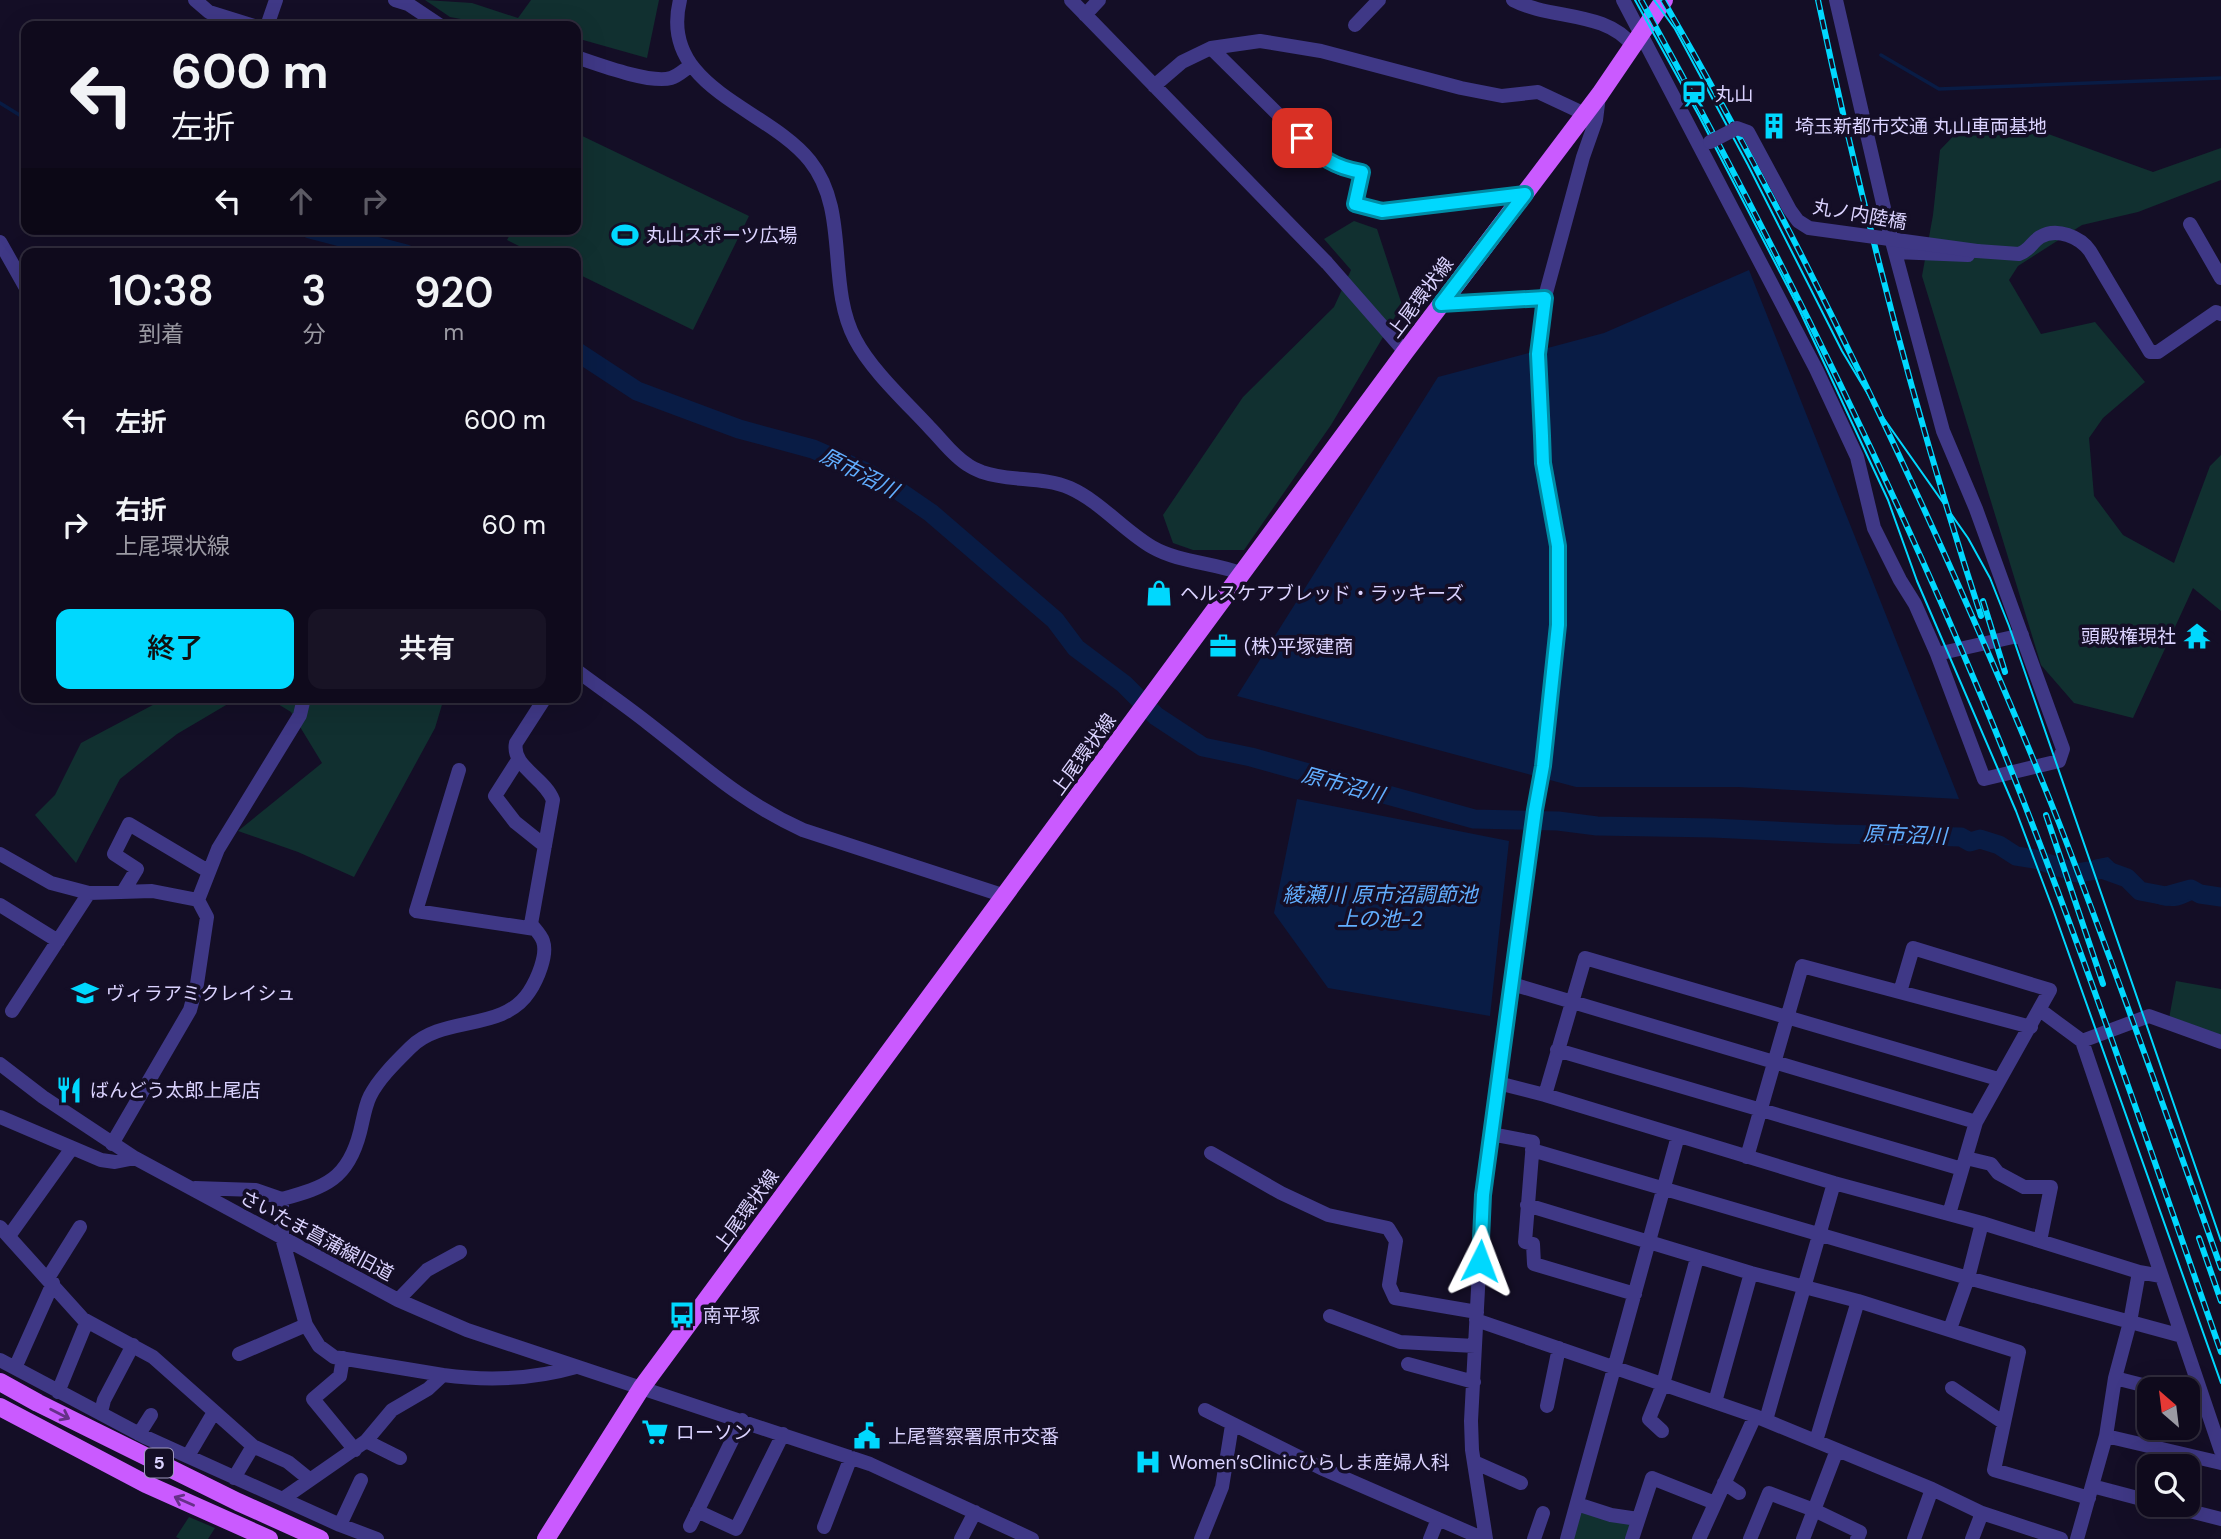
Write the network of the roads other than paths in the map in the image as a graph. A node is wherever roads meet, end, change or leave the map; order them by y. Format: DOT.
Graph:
graph roads {
  1 [pos="195,0"];
  2 [pos="276,0"];
  3 [pos="395,0"];
  4 [pos="680,0"];
  5 [pos="1071,0"];
  6 [pos="1099,0"];
  7 [pos="1379,0"];
  8 [pos="1513,0"];
  9 [pos="1623,0"];
  10 [pos="1664,0"];
  11 [pos="1836,0"];
  12 [pos="1085,15"];
  13 [pos="238,21"];
  14 [pos="269,21"];
  15 [pos="434,21"];
  16 [pos="1355,25"];
  17 [pos="1637,41"];
  18 [pos="1211,48"];
  19 [pos="581,59"];
  20 [pos="690,66"];
  21 [pos="1154,86"];
  22 [pos="1600,94"];
  23 [pos="1585,114"];
  24 [pos="1705,145"];
  25 [pos="1525,194"];
  26 [pos="2190,224"];
  27 [pos="1890,234"];
  28 [pos="0,242"];
  29 [pos="1983,251"];
  30 [pos="1895,252"];
  31 [pos="2221,278"];
  32 [pos="21,279"];
  33 [pos="1545,298"];
  34 [pos="1441,304"];
  35 [pos="2221,314"];
  36 [pos="1405,352"];
  37 [pos="1243,574"];
  38 [pos="2022,635"];
  39 [pos="1937,653"];
  40 [pos="581,674"];
  41 [pos="303,703"];
  42 [pos="542,703"];
  43 [pos="518,760"];
  44 [pos="459,770"];
  45 [pos="545,846"];
  46 [pos="0,854"];
  47 [pos="208,871"];
  48 [pos="123,892"];
  49 [pos="89,893"];
  50 [pos="1005,896"];
  51 [pos="198,900"];
  52 [pos="0,905"];
  53 [pos="535,929"];
  54 [pos="58,941"];
  55 [pos="1512,984"];
  56 [pos="1900,992"];
  57 [pos="1570,1003"];
  58 [pos="2040,1010"];
  59 [pos="12,1011"];
  60 [pos="1788,1016"];
  61 [pos="2031,1027"];
  62 [pos="2082,1041"];
  63 [pos="2221,1042"];
  64 [pos="1557,1050"];
  65 [pos="0,1064"];
  66 [pos="1774,1064"];
  67 [pos="1998,1079"];
  68 [pos="1498,1083"];
  69 [pos="1545,1095"];
  70 [pos="1761,1109"];
  71 [pos="0,1117"];
  72 [pos="1976,1122"];
  73 [pos="1491,1134"];
  74 [pos="1678,1136"];
  75 [pos="112,1144"];
  76 [pos="72,1148"];
  77 [pos="1532,1150"];
  78 [pos="1211,1153"];
  79 [pos="1747,1157"];
  80 [pos="135,1158"];
  81 [pos="1964,1163"];
  82 [pos="1834,1183"];
  83 [pos="190,1188"];
  84 [pos="1665,1189"];
  85 [pos="282,1199"];
  86 [pos="1527,1205"];
  87 [pos="1949,1214"];
  88 [pos="1982,1223"];
  89 [pos="80,1227"];
  90 [pos="4,1231"];
  91 [pos="1821,1235"];
  92 [pos="282,1238"];
  93 [pos="2040,1241"];
  94 [pos="1649,1243"];
  95 [pos="460,1252"];
  96 [pos="1697,1258"];
  97 [pos="2138,1272"];
  98 [pos="1751,1273"];
  99 [pos="2161,1276"];
  100 [pos="1968,1278"];
  101 [pos="50,1281"];
  102 [pos="1806,1287"];
  103 [pos="1635,1294"];
  104 [pos="398,1300"];
  105 [pos="1858,1301"];
  106 [pos="1330,1316"];
  107 [pos="1476,1316"];
  108 [pos="87,1321"];
  109 [pos="2130,1322"];
  110 [pos="306,1325"];
  111 [pos="1950,1329"];
  112 [pos="2182,1336"];
  113 [pos="133,1345"];
  114 [pos="1475,1346"];
  115 [pos="1559,1348"];
  116 [pos="239,1354"];
  117 [pos="343,1359"];
  118 [pos="0,1360"];
  119 [pos="1408,1364"];
  120 [pos="576,1367"];
  121 [pos="1615,1367"];
  122 [pos="15,1368"];
  123 [pos="443,1375"];
  124 [pos="2115,1378"];
  125 [pos="0,1382"];
  126 [pos="1474,1382"];
  127 [pos="1663,1384"];
  128 [pos="2137,1384"];
  129 [pos="642,1387"];
  130 [pos="1952,1388"];
  131 [pos="58,1392"];
  132 [pos="2200,1398"];
  133 [pos="2203,1399"];
  134 [pos="1715,1402"];
  135 [pos="0,1406"];
  136 [pos="1547,1406"];
  137 [pos="1205,1410"];
  138 [pos="101,1412"];
  139 [pos="214,1412"];
  140 [pos="151,1415"];
  141 [pos="1760,1418"];
  142 [pos="743,1420"];
  143 [pos="2004,1423"];
  144 [pos="1232,1425"];
  145 [pos="1662,1431"];
  146 [pos="783,1434"];
  147 [pos="142,1436"];
  148 [pos="2106,1436"];
  149 [pos="1816,1441"];
  150 [pos="360,1445"];
  151 [pos="253,1446"];
  152 [pos="1837,1450"];
  153 [pos="2221,1451"];
  154 [pos="188,1456"];
  155 [pos="851,1457"];
  156 [pos="400,1458"];
  157 [pos="149,1459"];
  158 [pos="1474,1462"];
  159 [pos="2221,1463"];
  160 [pos="234,1478"];
  161 [pos="309,1479"];
  162 [pos="361,1480"];
  163 [pos="1521,1483"];
  164 [pos="1724,1483"];
  165 [pos="1932,1489"];
  166 [pos="2090,1492"];
  167 [pos="1739,1493"];
  168 [pos="284,1499"];
  169 [pos="2137,1499"];
  170 [pos="238,1503"];
  171 [pos="1715,1503"];
  172 [pos="1577,1504"];
  173 [pos="1814,1510"];
  174 [pos="256,1511"];
  175 [pos="697,1511"];
  176 [pos="975,1513"];
  177 [pos="1543,1513"];
  178 [pos="1982,1513"];
  179 [pos="2200,1514"];
  180 [pos="1639,1518"];
  181 [pos="1438,1519"];
  182 [pos="2221,1519"];
  183 [pos="230,1521"];
  184 [pos="340,1525"];
  185 [pos="690,1526"];
  186 [pos="824,1527"];
  187 [pos="249,1530"];
  188 [pos="1009,1534"];
  189 [pos="269,1539"];
  190 [pos="320,1539"];
  191 [pos="377,1539"];
  192 [pos="546,1539"];
  193 [pos="961,1539"];
  194 [pos="1032,1539"];
  195 [pos="1201,1539"];
  196 [pos="1430,1539"];
  197 [pos="1485,1539"];
  198 [pos="1534,1539"];
  199 [pos="1567,1539"];
  200 [pos="1632,1539"];
  201 [pos="1699,1539"];
  202 [pos="1750,1539"];
  203 [pos="1803,1539"];
  204 [pos="1857,1539"];
  205 [pos="1914,1539"];
  206 [pos="1972,1539"];
  207 [pos="2061,1539"];
  208 [pos="2077,1539"];
  1 -- 13 [label="street"];
  2 -- 14 [label="street"];
  3 -- 15 [label="street"];
  4 -- 20 [label="street"];
  5 -- 12 [label="street"];
  6 -- 12 [label="street"];
  7 -- 16 [label="street"];
  8 -- 17 [label="street"];
  9 -- 17 [label="street"];
  10 -- 17 [label="main road, 上尾環状線"];
  11 -- 27 [label="street"];
  12 -- 21 [label="street"];
  17 -- 22 [label="main road, 上尾環状線"];
  17 -- 24 [label="street"];
  18 -- 21 [label="street"];
  18 -- 23 [label="street"];
  18 -- 25 [label="street"];
  19 -- 20 [label="street"];
  20 -- 37 [label="street"];
  21 -- 36 [label="street"];
  22 -- 23 [label="main road, 上尾環状線"];
  22 -- 33 [label="street"];
  23 -- 25 [label="main road, 上尾環状線"];
  24 -- 29 [label="street, 丸ノ内陸橋, bridge"];
  24 -- 39 [label="street"];
  25 -- 34 [label="main road, 上尾環状線"];
  26 -- 31 [label="street"];
  27 -- 29 [label="street"];
  27 -- 30 [label="street"];
  28 -- 32 [label="street"];
  29 -- 30 [label="street"];
  29 -- 35 [label="street"];
  30 -- 38 [label="street"];
  33 -- 34 [label="street"];
  33 -- 55 [label="street"];
  34 -- 36 [label="main road, 上尾環状線"];
  36 -- 37 [label="main road, 上尾環状線"];
  37 -- 50 [label="main road, 上尾環状線"];
  38 -- 39 [label="street"];
  38 -- 39 [label="street"];
  40 -- 50 [label="street"];
  41 -- 47 [label="street"];
  42 -- 43 [label="street"];
  43 -- 45 [label="street"];
  43 -- 45 [label="street"];
  44 -- 53 [label="street"];
  45 -- 53 [label="street"];
  46 -- 49 [label="street"];
  47 -- 48 [label="street"];
  47 -- 51 [label="street"];
  48 -- 49 [label="street"];
  48 -- 51 [label="street"];
  49 -- 54 [label="street"];
  50 -- 129 [label="main road, 上尾環状線"];
  51 -- 75 [label="street"];
  52 -- 54 [label="street"];
  53 -- 85 [label="street"];
  54 -- 59 [label="street"];
  55 -- 57 [label="street"];
  55 -- 68 [label="street"];
  56 -- 58 [label="street"];
  56 -- 60 [label="street"];
  56 -- 61 [label="street"];
  57 -- 60 [label="street"];
  57 -- 64 [label="street"];
  57 -- 66 [label="street"];
  58 -- 61 [label="street"];
  58 -- 62 [label="street"];
  60 -- 66 [label="street"];
  60 -- 67 [label="street"];
  61 -- 67 [label="street"];
  62 -- 63 [label="street"];
  62 -- 99 [label="street"];
  64 -- 69 [label="street"];
  64 -- 70 [label="street"];
  65 -- 75 [label="street, さいたま菖蒲線旧道"];
  66 -- 70 [label="street"];
  66 -- 72 [label="street"];
  67 -- 72 [label="street"];
  68 -- 69 [label="street"];
  68 -- 73 [label="street"];
  69 -- 74 [label="street"];
  70 -- 79 [label="street"];
  70 -- 81 [label="street"];
  71 -- 76 [label="street"];
  72 -- 81 [label="street"];
  73 -- 77 [label="street"];
  73 -- 107 [label="street"];
  74 -- 79 [label="street"];
  74 -- 84 [label="street"];
  75 -- 80 [label="street, さいたま菖蒲線旧道"];
  76 -- 80 [label="street"];
  76 -- 90 [label="street"];
  77 -- 84 [label="street"];
  77 -- 86 [label="street"];
  78 -- 107 [label="street"];
  79 -- 82 [label="street"];
  80 -- 83 [label="street, さいたま菖蒲線旧道"];
  81 -- 87 [label="street"];
  81 -- 93 [label="street"];
  82 -- 87 [label="street"];
  82 -- 91 [label="street"];
  83 -- 85 [label="street"];
  83 -- 92 [label="street, さいたま菖蒲線旧道"];
  84 -- 91 [label="street"];
  84 -- 94 [label="street"];
  85 -- 92 [label="street"];
  86 -- 94 [label="street"];
  86 -- 103 [label="street"];
  87 -- 88 [label="street"];
  88 -- 93 [label="street"];
  88 -- 100 [label="street"];
  89 -- 101 [label="street"];
  90 -- 101 [label="street"];
  91 -- 100 [label="street"];
  91 -- 102 [label="street"];
  92 -- 104 [label="street, さいたま菖蒲線旧道"];
  92 -- 110 [label="street"];
  93 -- 97 [label="street"];
  94 -- 96 [label="street"];
  94 -- 103 [label="street"];
  95 -- 104 [label="street"];
  96 -- 98 [label="street"];
  96 -- 127 [label="street"];
  97 -- 99 [label="street"];
  97 -- 109 [label="street"];
  98 -- 102 [label="street"];
  98 -- 134 [label="street"];
  99 -- 112 [label="street"];
  100 -- 109 [label="street"];
  100 -- 111 [label="street"];
  101 -- 108 [label="street"];
  101 -- 122 [label="street"];
  102 -- 105 [label="street"];
  102 -- 141 [label="street"];
  103 -- 121 [label="street"];
  104 -- 120 [label="street, さいたま菖蒲線旧道"];
  105 -- 111 [label="street"];
  105 -- 149 [label="street"];
  106 -- 114 [label="street"];
  107 -- 114 [label="street"];
  107 -- 115 [label="street"];
  108 -- 113 [label="street"];
  108 -- 131 [label="street"];
  109 -- 112 [label="street"];
  109 -- 124 [label="street"];
  110 -- 116 [label="street"];
  110 -- 117 [label="street"];
  111 -- 143 [label="street"];
  112 -- 133 [label="street"];
  113 -- 138 [label="street"];
  113 -- 139 [label="street"];
  114 -- 126 [label="street"];
  115 -- 121 [label="street"];
  115 -- 136 [label="street"];
  117 -- 123 [label="street"];
  117 -- 150 [label="street"];
  118 -- 122 [label="street"];
  119 -- 126 [label="street"];
  120 -- 123 [label="street"];
  120 -- 129 [label="street, さいたま菖蒲線旧道"];
  121 -- 127 [label="street"];
  121 -- 172 [label="street"];
  122 -- 131 [label="street"];
  123 -- 150 [label="street"];
  124 -- 128 [label="street"];
  124 -- 148 [label="street"];
  125 -- 157 [label="main road, 5, one-way"];
  126 -- 158 [label="street"];
  127 -- 134 [label="street"];
  127 -- 145 [label="street"];
  129 -- 142 [label="street, さいたま菖蒲線旧道"];
  129 -- 192 [label="main road, 上尾環状線"];
  130 -- 143 [label="street"];
  131 -- 138 [label="street"];
  132 -- 133 [label="street"];
  133 -- 153 [label="street"];
  134 -- 141 [label="street"];
  183 -- 135 [label="main road, 5, one-way"];
  137 -- 144 [label="street"];
  138 -- 147 [label="street"];
  139 -- 151 [label="street"];
  139 -- 154 [label="street"];
  140 -- 147 [label="street"];
  141 -- 149 [label="street"];
  141 -- 164 [label="street"];
  142 -- 146 [label="street, さいたま菖蒲線旧道"];
  142 -- 175 [label="street"];
  143 -- 166 [label="street"];
  144 -- 181 [label="street"];
  144 -- 195 [label="street"];
  146 -- 155 [label="street, さいたま菖蒲線旧道"];
  146 -- 175 [label="street"];
  147 -- 154 [label="street"];
  147 -- 157 [label="street"];
  148 -- 159 [label="street"];
  148 -- 166 [label="street"];
  149 -- 152 [label="street"];
  150 -- 156 [label="street"];
  150 -- 161 [label="street"];
  151 -- 160 [label="street"];
  151 -- 161 [label="street"];
  152 -- 165 [label="street"];
  152 -- 173 [label="street"];
  154 -- 160 [label="street"];
  155 -- 176 [label="street, さいたま菖蒲線旧道"];
  155 -- 186 [label="street"];
  157 -- 170 [label="main road, 5"];
  158 -- 163 [label="street"];
  158 -- 197 [label="street"];
  160 -- 168 [label="street"];
  161 -- 168 [label="street"];
  162 -- 184 [label="street"];
  164 -- 167 [label="street"];
  164 -- 171 [label="street"];
  165 -- 178 [label="street"];
  165 -- 205 [label="street"];
  166 -- 169 [label="street"];
  166 -- 208 [label="street"];
  168 -- 184 [label="street"];
  170 -- 174 [label="main road, 5"];
  170 -- 183 [label="main road"];
  171 -- 180 [label="street"];
  171 -- 201 [label="street"];
  172 -- 180 [label="street"];
  172 -- 199 [label="street"];
  173 -- 202 [label="street"];
  173 -- 203 [label="street"];
  173 -- 204 [label="street"];
  174 -- 187 [label="main road"];
  174 -- 190 [label="main road, 5"];
  175 -- 185 [label="street"];
  176 -- 188 [label="street, さいたま菖蒲線旧道"];
  176 -- 193 [label="street"];
  177 -- 198 [label="street"];
  178 -- 206 [label="street"];
  178 -- 207 [label="street"];
  179 -- 182 [label="street"];
  180 -- 200 [label="street"];
  181 -- 196 [label="street"];
  181 -- 197 [label="street"];
  183 -- 187 [label="main road, 5"];
  184 -- 191 [label="street"];
  187 -- 189 [label="main road, 5"];
  188 -- 194 [label="street, さいたま菖蒲線旧道"];
}
